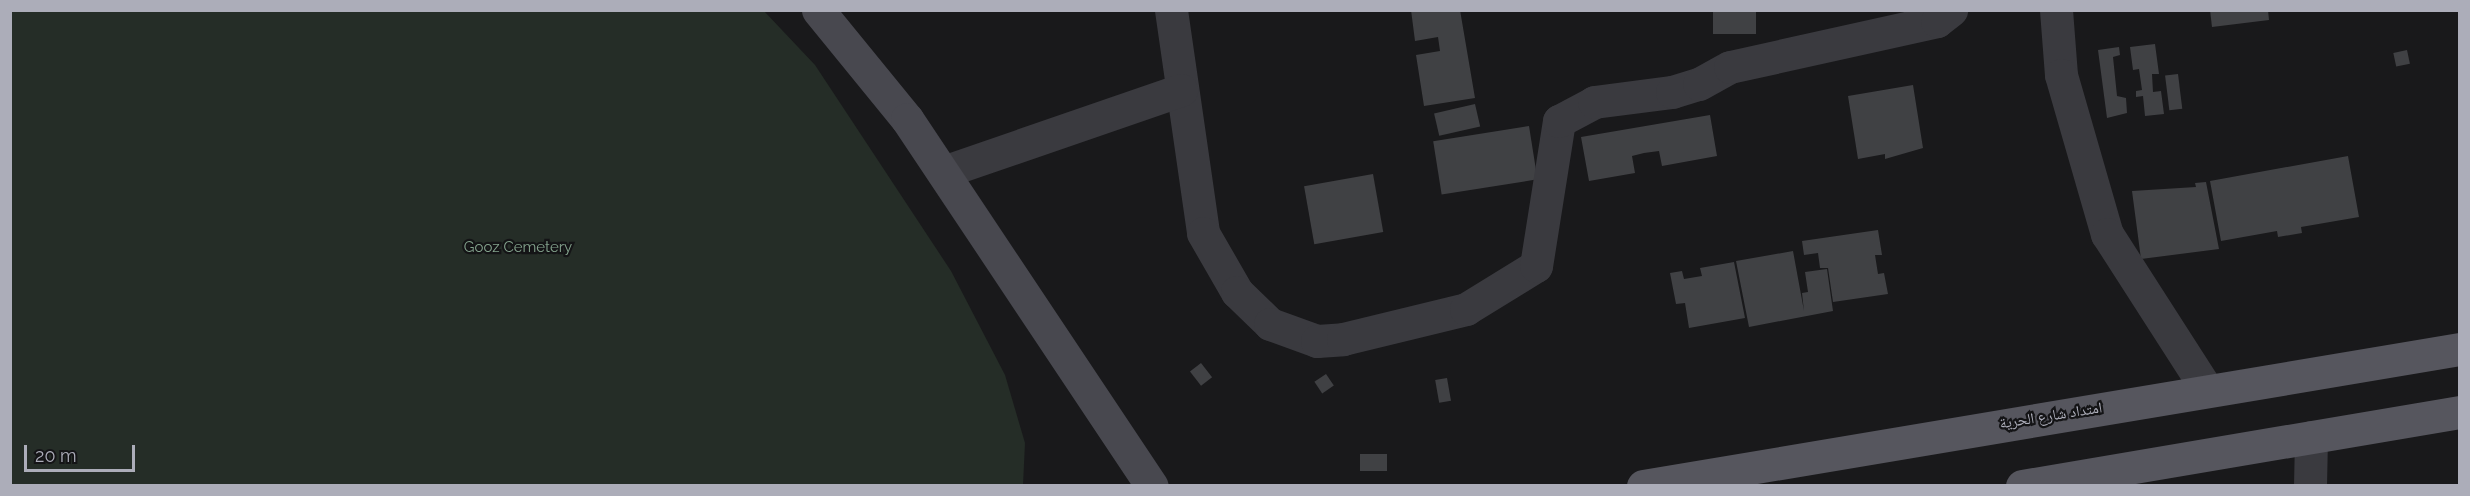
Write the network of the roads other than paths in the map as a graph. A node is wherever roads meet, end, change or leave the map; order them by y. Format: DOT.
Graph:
graph roads {
  1 [pos="818,10"];
  2 [pos="1171,10"];
  3 [pos="1951,10"];
  4 [pos="2056,10"];
  5 [pos="1181,90"];
  6 [pos="943,172"];
  7 [pos="2460,349"];
  8 [pos="2207,390"];
  9 [pos="2460,412"];
  10 [pos="2311,437"];
  11 [pos="1152,486"];
  12 [pos="1642,486"];
  13 [pos="2022,486"];
  14 [pos="2310,486"];
  1 -- 6 [label="street"];
  2 -- 5 [label="street"];
  3 -- 5 [label="street"];
  4 -- 8 [label="street"];
  5 -- 6 [label="street"];
  6 -- 11 [label="street"];
  7 -- 8 [label="main road, امتداد شارع الحرية"];
  8 -- 12 [label="main road, امتداد شارع الحرية"];
  9 -- 10 [label="main road"];
  10 -- 13 [label="main road"];
  10 -- 14 [label="street"];
}
